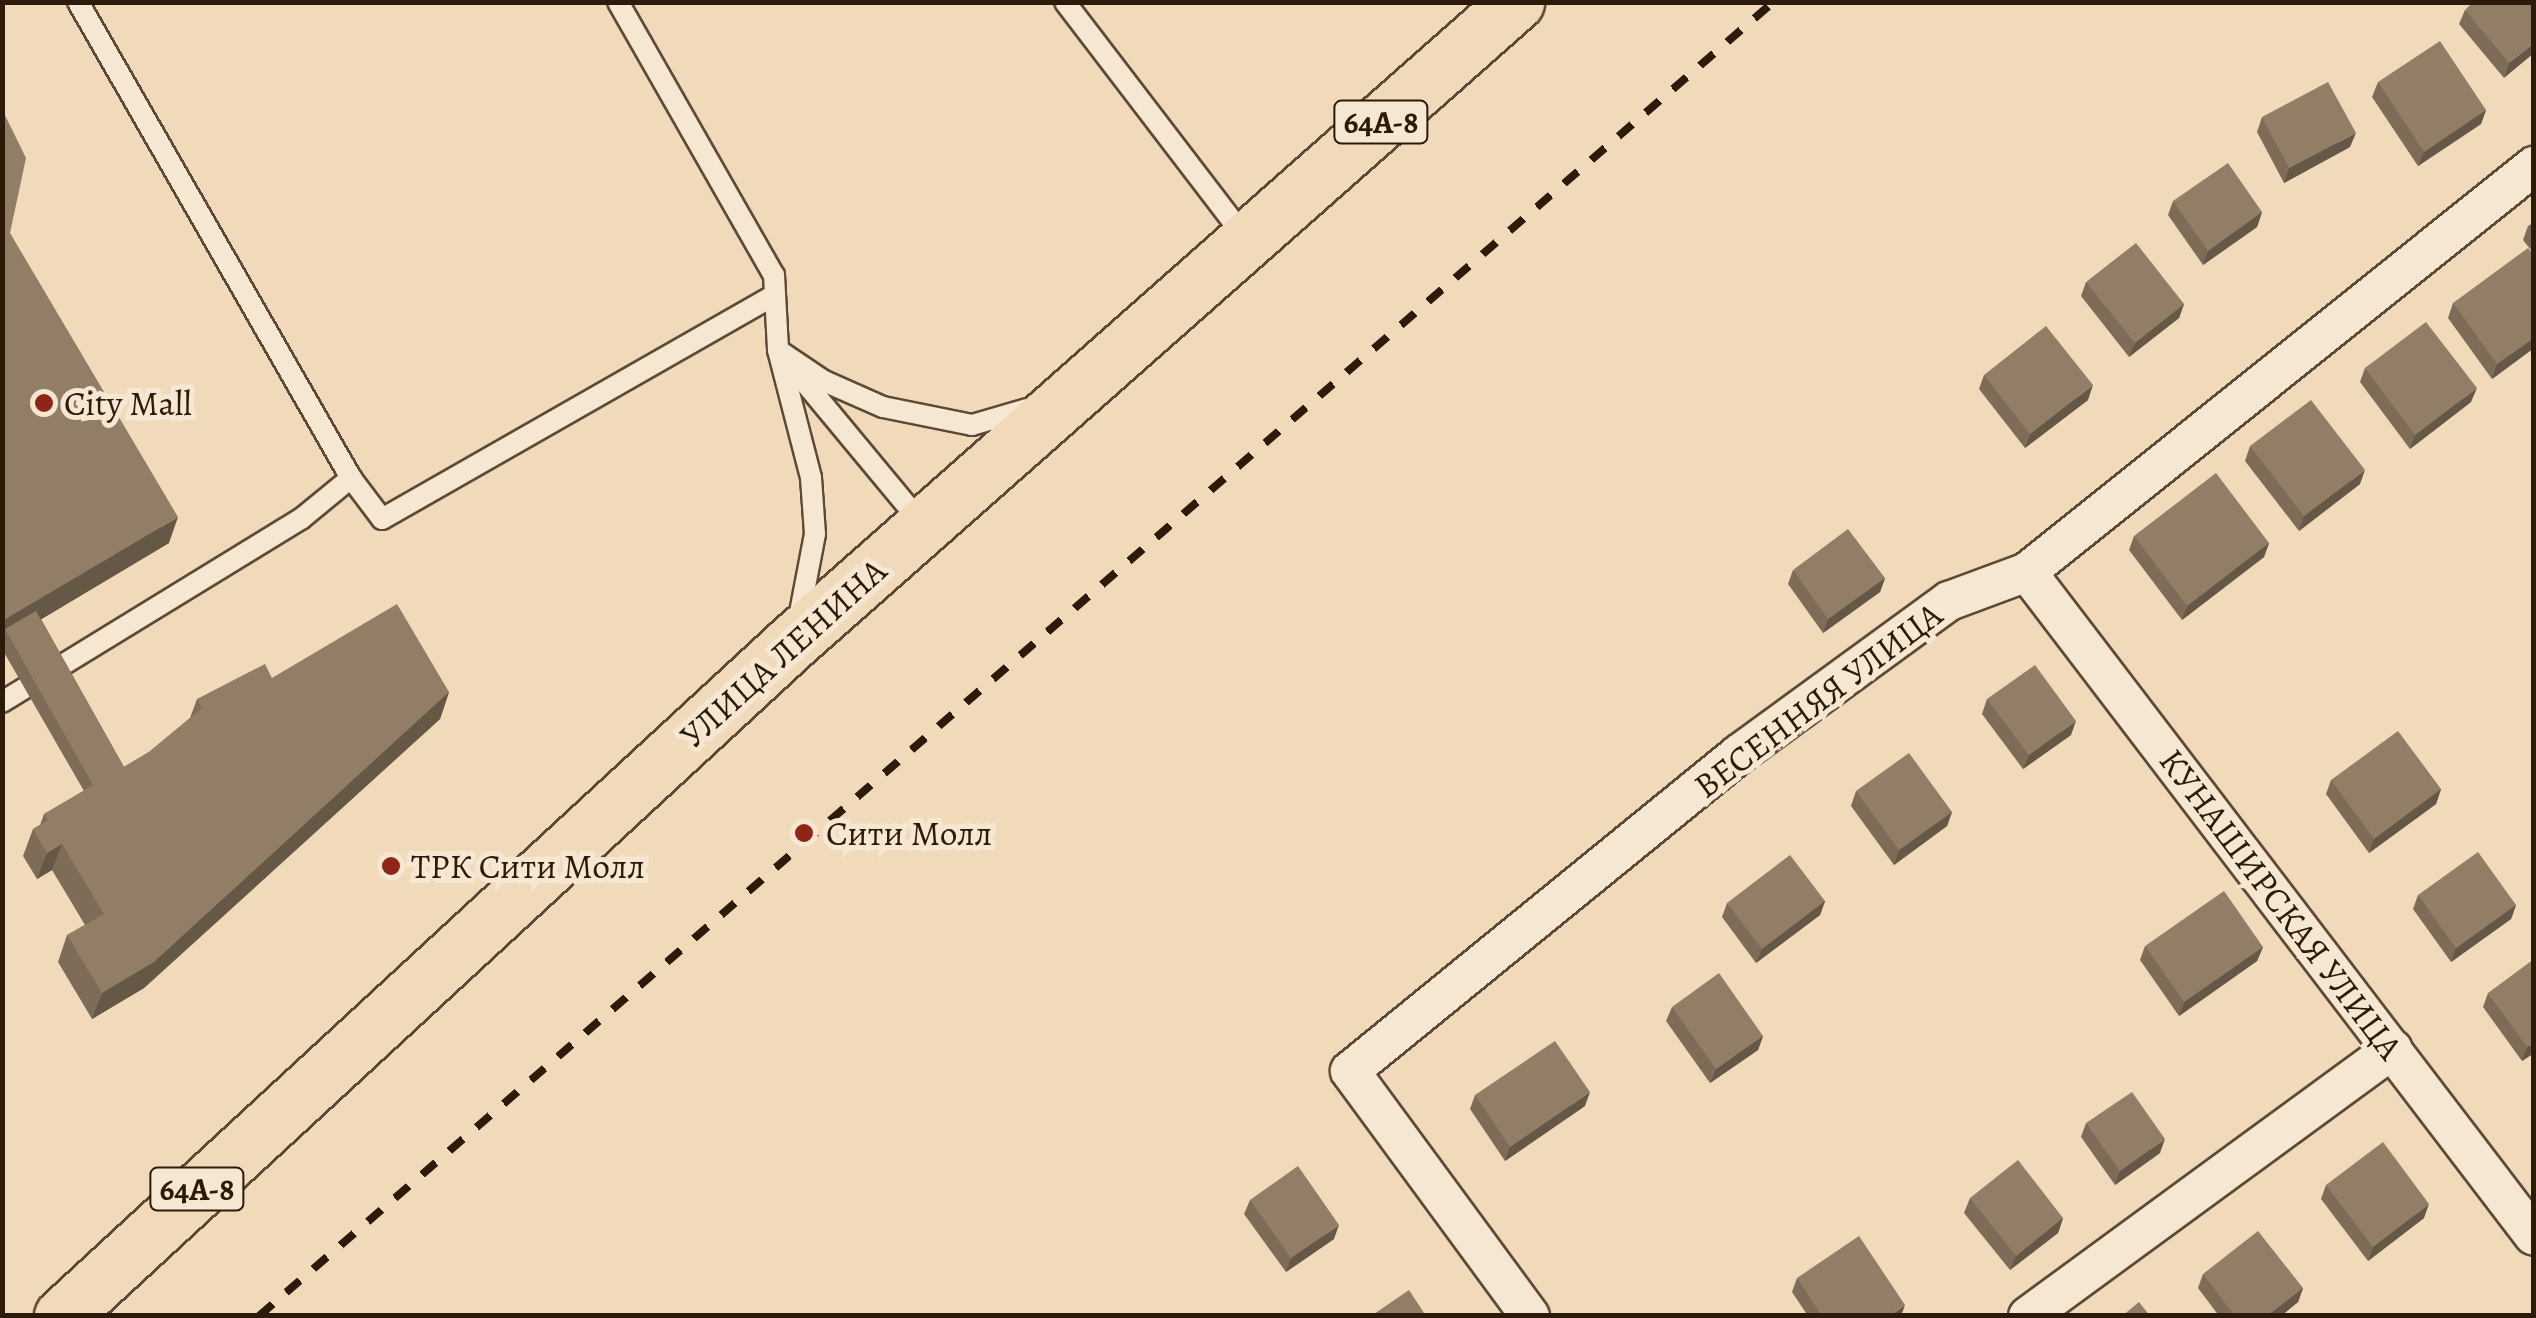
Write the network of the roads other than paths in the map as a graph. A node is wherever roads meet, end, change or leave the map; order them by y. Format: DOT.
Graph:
graph roads {
  1 [pos="78,2"];
  2 [pos="618,2"];
  3 [pos="1065,2"];
  4 [pos="1516,2"];
  5 [pos="2534,166"];
  6 [pos="1247,240"];
  7 [pos="774,295"];
  8 [pos="778,350"];
  9 [pos="1102,369"];
  10 [pos="350,478"];
  11 [pos="924,526"];
  12 [pos="2027,572"];
  13 [pos="791,643"];
  14 [pos="2,702"];
  15 [pos="2393,1049"];
  16 [pos="2534,1236"];
  17 [pos="62,1316"];
  18 [pos="1530,1316"];
  19 [pos="2028,1316"];
  1 -- 10 [label="lane"];
  2 -- 7 [label="lane"];
  3 -- 6 [label="lane"];
  4 -- 6 [label="main road, УЛИЦА ЛЕНИНА / 64А-8"];
  5 -- 12 [label="street, ВЕСЕННЯЯ УЛИЦА"];
  6 -- 9 [label="main road, УЛИЦА ЛЕНИНА / 64А-8"];
  7 -- 8 [label="lane"];
  7 -- 10 [label="lane"];
  8 -- 9 [label="lane"];
  8 -- 11 [label="lane"];
  8 -- 13 [label="lane"];
  9 -- 11 [label="main road, УЛИЦА ЛЕНИНА / 64А-8"];
  10 -- 14 [label="lane"];
  11 -- 13 [label="main road, УЛИЦА ЛЕНИНА / 64А-8"];
  12 -- 15 [label="street, КУНАШИРСКАЯ УЛИЦА"];
  12 -- 18 [label="street, ВЕСЕННЯЯ УЛИЦА"];
  13 -- 17 [label="main road, УЛИЦА ЛЕНИНА / 64А-8"];
  15 -- 16 [label="street, КУНАШИРСКАЯ УЛИЦА"];
  15 -- 19 [label="street"];
}
